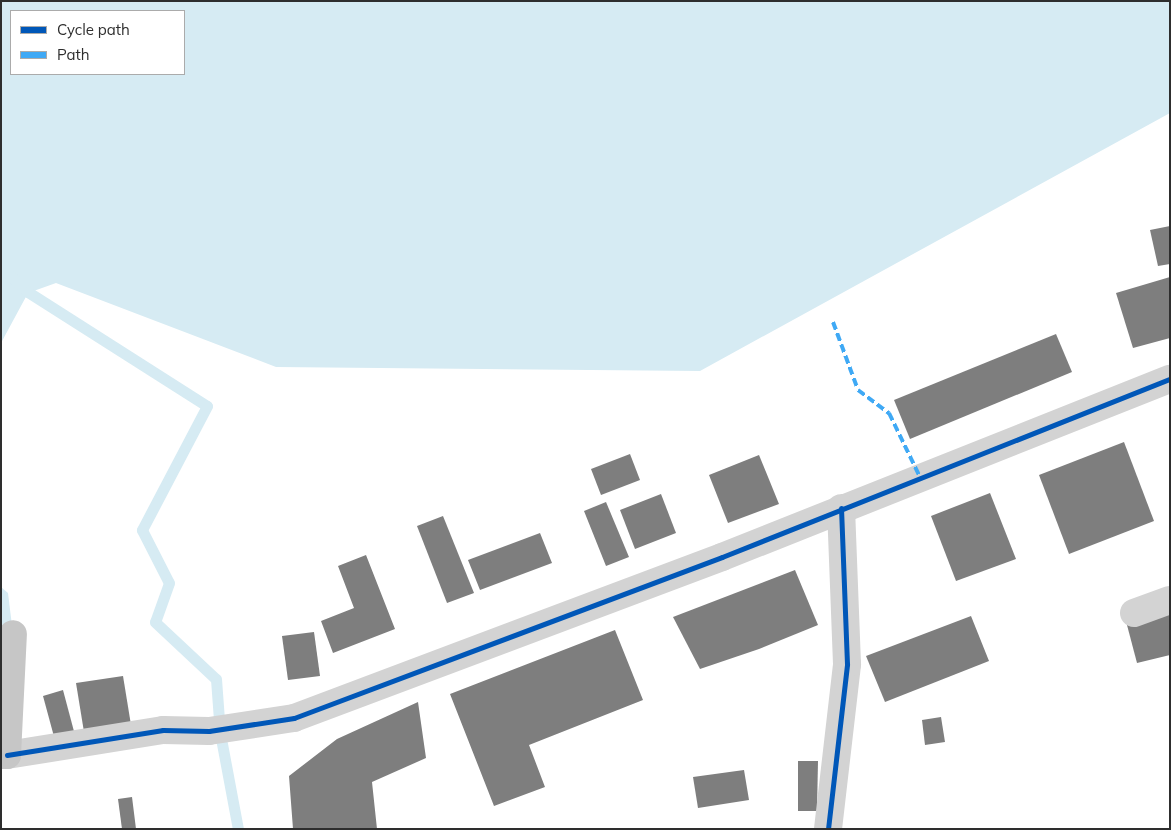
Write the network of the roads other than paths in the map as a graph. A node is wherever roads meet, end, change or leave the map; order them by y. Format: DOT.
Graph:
graph roads {
  1 [pos="1170,379"];
  2 [pos="841,508"];
  3 [pos="1170,600"];
  4 [pos="1134,613"];
  5 [pos="13,634"];
  6 [pos="4,755"];
  7 [pos="828,829"];
  1 -- 2 [label="street"];
  2 -- 6 [label="street"];
  2 -- 7 [label="street"];
  3 -- 4 [label="street"];
  5 -- 6 [label="main road"];
}
